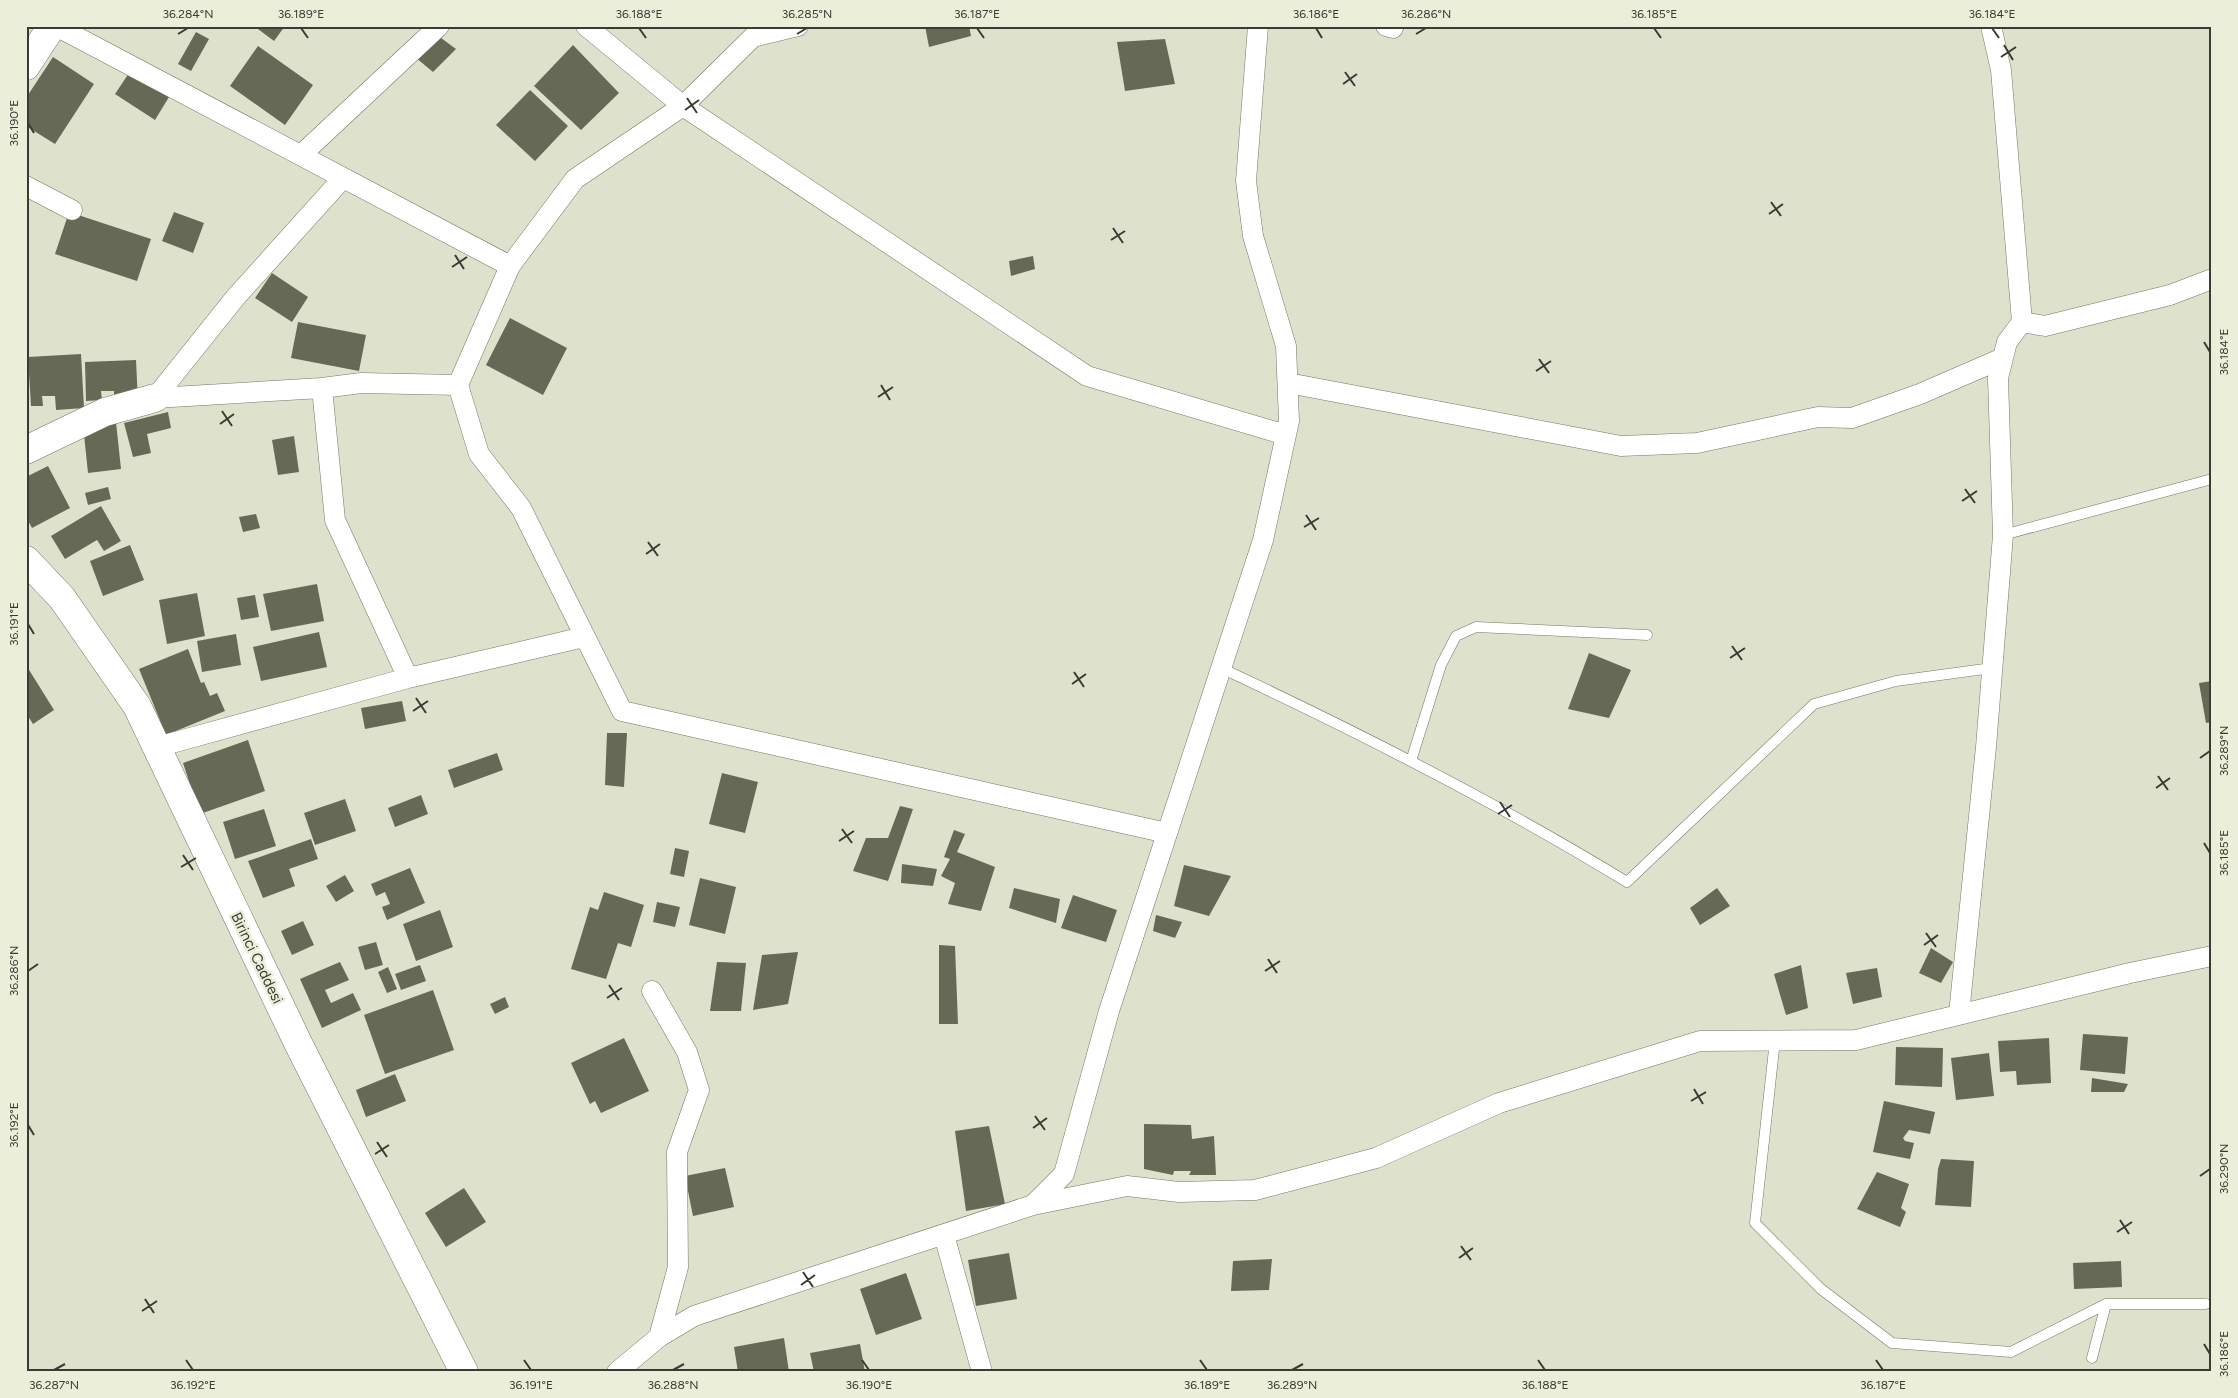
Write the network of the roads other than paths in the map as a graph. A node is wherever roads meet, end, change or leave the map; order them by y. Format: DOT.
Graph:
graph roads {
  1 [pos="54,26"];
  2 [pos="439,26"];
  3 [pos="586,26"];
  4 [pos="798,26"];
  5 [pos="1258,26"];
  6 [pos="1991,26"];
  7 [pos="751,32"];
  8 [pos="26,66"];
  9 [pos="683,106"];
  10 [pos="301,155"];
  11 [pos="343,178"];
  12 [pos="26,186"];
  13 [pos="72,210"];
  14 [pos="510,266"];
  15 [pos="2212,279"];
  16 [pos="2022,322"];
  17 [pos="2003,358"];
  18 [pos="1288,383"];
  19 [pos="458,385"];
  20 [pos="322,388"];
  21 [pos="155,398"];
  22 [pos="1286,435"];
  23 [pos="26,450"];
  24 [pos="2212,479"];
  25 [pos="2003,535"];
  26 [pos="26,560"];
  27 [pos="1647,636"];
  28 [pos="584,637"];
  29 [pos="1221,668"];
  30 [pos="1992,668"];
  31 [pos="408,678"];
  32 [pos="157,747"];
  33 [pos="1411,760"];
  34 [pos="1167,833"];
  35 [pos="2212,956"];
  36 [pos="652,991"];
  37 [pos="1959,1014"];
  38 [pos="1775,1040"];
  39 [pos="1033,1205"];
  40 [pos="944,1235"];
  41 [pos="2106,1304"];
  42 [pos="2206,1304"];
  43 [pos="659,1337"];
  44 [pos="2092,1358"];
  45 [pos="464,1372"];
  46 [pos="618,1372"];
  47 [pos="982,1372"];
  1 -- 8 [label="street"];
  1 -- 10 [label="street"];
  2 -- 10 [label="street"];
  3 -- 9 [label="street"];
  4 -- 7 [label="street"];
  5 -- 18 [label="street"];
  6 -- 16 [label="street"];
  7 -- 9 [label="street"];
  9 -- 14 [label="street"];
  9 -- 22 [label="street"];
  10 -- 11 [label="street"];
  11 -- 14 [label="street"];
  11 -- 21 [label="street"];
  12 -- 13 [label="street"];
  14 -- 19 [label="street"];
  15 -- 16 [label="street"];
  16 -- 17 [label="street"];
  17 -- 18 [label="street"];
  17 -- 25 [label="street"];
  18 -- 22 [label="street"];
  19 -- 20 [label="street"];
  19 -- 28 [label="street"];
  20 -- 21 [label="street"];
  20 -- 31 [label="street"];
  21 -- 23 [label="street"];
  22 -- 29 [label="street"];
  24 -- 25 [label="lane"];
  25 -- 30 [label="street"];
  26 -- 32 [label="street, Birinci Caddesi"];
  27 -- 33 [label="lane"];
  28 -- 31 [label="street"];
  28 -- 34 [label="street"];
  29 -- 33 [label="lane"];
  29 -- 34 [label="street"];
  30 -- 33 [label="lane"];
  30 -- 37 [label="street"];
  31 -- 32 [label="street"];
  32 -- 45 [label="street, Birinci Caddesi"];
  34 -- 39 [label="street"];
  35 -- 37 [label="street"];
  36 -- 43 [label="street"];
  37 -- 38 [label="street"];
  38 -- 39 [label="street"];
  38 -- 41 [label="lane"];
  39 -- 40 [label="street"];
  40 -- 43 [label="street"];
  40 -- 47 [label="street"];
  41 -- 42 [label="lane"];
  41 -- 44 [label="lane"];
  43 -- 46 [label="street"];
}
